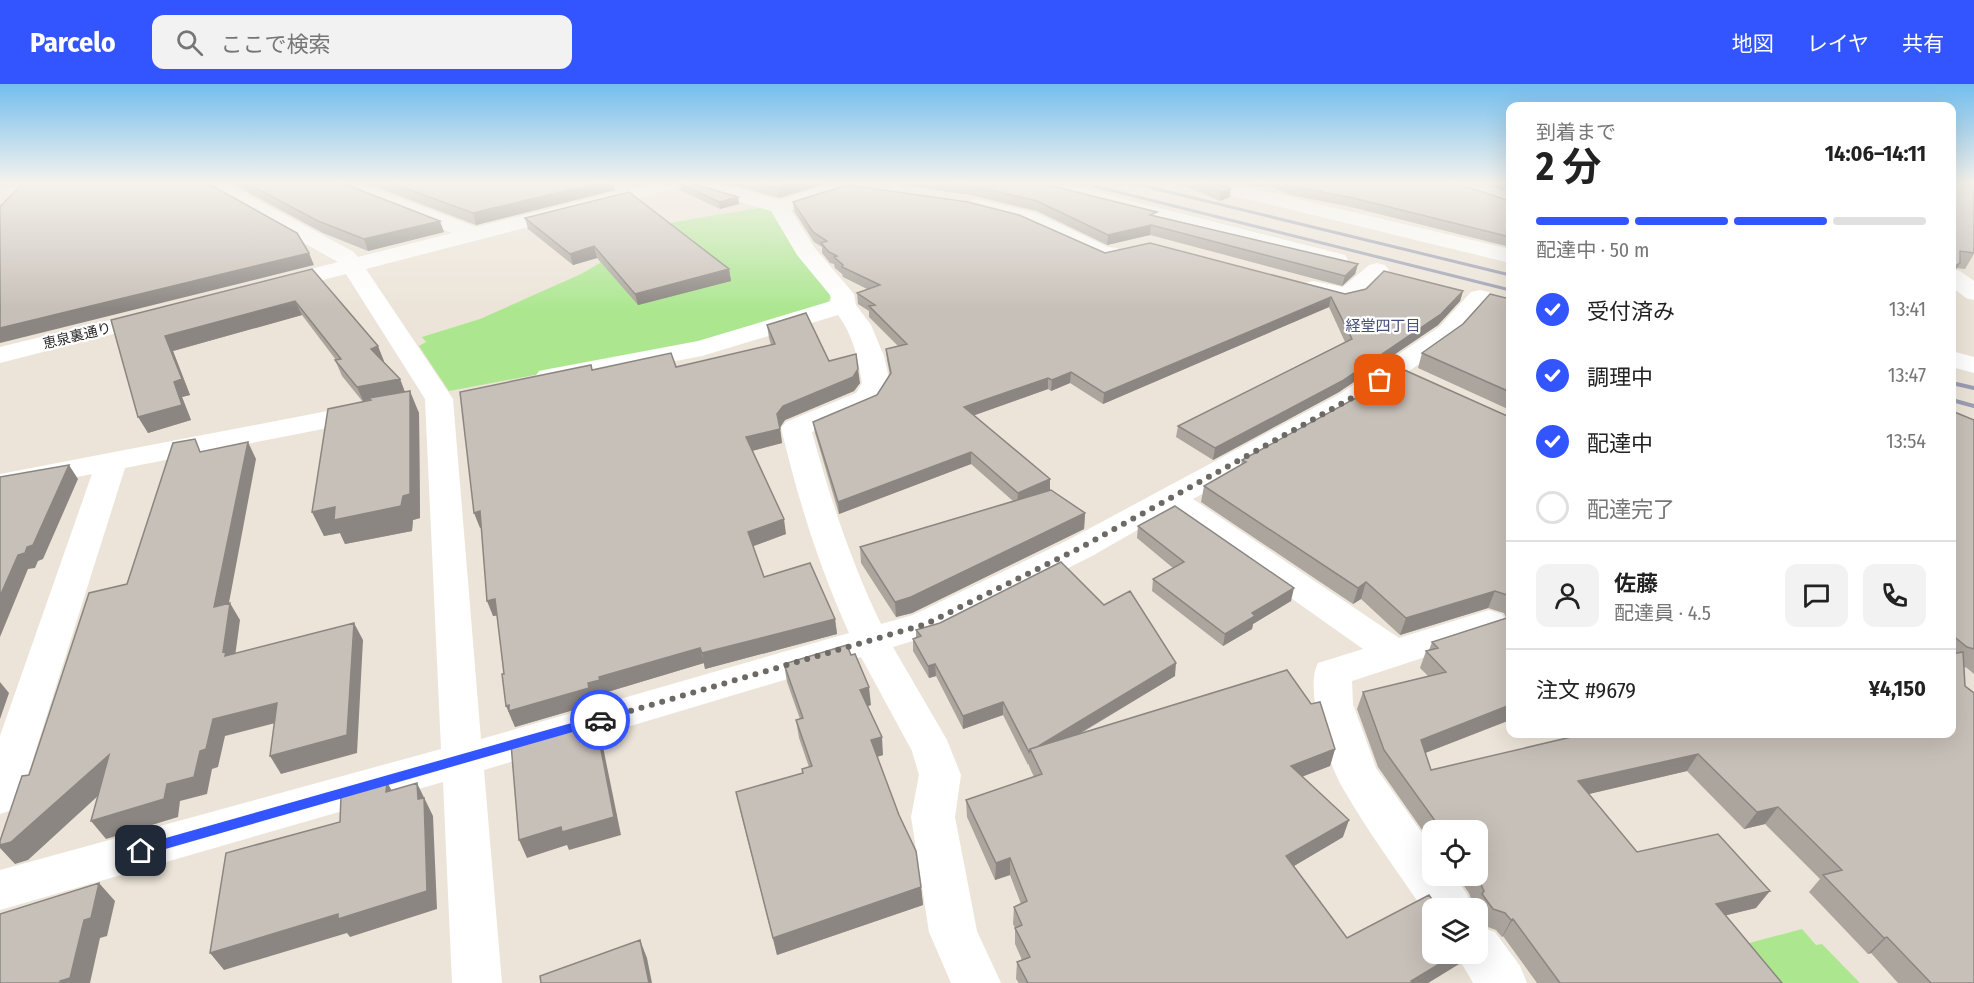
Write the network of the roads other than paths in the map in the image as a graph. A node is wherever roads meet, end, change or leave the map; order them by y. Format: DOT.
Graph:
graph roads {
  1 [pos="287,225"];
  2 [pos="450,225"];
  3 [pos="509,225"];
  4 [pos="790,225"];
  5 [pos="1043,225"];
  6 [pos="1222,225"];
  7 [pos="1380,225"];
  8 [pos="473,234"];
  9 [pos="1126,249"];
  10 [pos="1506,255"];
  11 [pos="351,266"];
  12 [pos="1956,266"];
  13 [pos="1377,270"];
  14 [pos="1974,272"];
  15 [pos="1400,276"];
  16 [pos="1956,279"];
  17 [pos="1297,284"];
  18 [pos="1956,291"];
  19 [pos="247,292"];
  20 [pos="1974,293"];
  21 [pos="1479,297"];
  22 [pos="844,305"];
  23 [pos="177,310"];
  24 [pos="0,355"];
  25 [pos="1956,360"];
  26 [pos="1974,365"];
  27 [pos="522,383"];
  28 [pos="428,401"];
  29 [pos="112,462"];
  30 [pos="0,483"];
  31 [pos="1171,499"];
  32 [pos="1489,622"];
  33 [pos="870,639"];
  34 [pos="1393,652"];
  35 [pos="464,760"];
  36 [pos="0,797"];
  37 [pos="0,890"];
  38 [pos="1442,898"];
  39 [pos="1488,963"];
  40 [pos="477,983"];
  41 [pos="976,983"];
  42 [pos="1502,983"];
  1 -- 11 [label="street"];
  2 -- 8 [label="street"];
  3 -- 8 [label="street"];
  4 -- 22 [label="street"];
  5 -- 9 [label="street"];
  6 -- 13 [label="street"];
  7 -- 10 [label="street"];
  8 -- 11 [label="street"];
  11 -- 19 [label="street"];
  11 -- 28 [label="street"];
  12 -- 14 [label="street"];
  13 -- 15 [label="street"];
  13 -- 17 [label="street"];
  16 -- 20 [label="street"];
  18 -- 20 [label="street"];
  21 -- 31 [label="street"];
  22 -- 27 [label="street"];
  22 -- 33 [label="street"];
  23 -- 24 [label="street, 恵泉裏通り"];
  25 -- 26 [label="street"];
  28 -- 29 [label="street"];
  28 -- 35 [label="street"];
  29 -- 30 [label="street"];
  29 -- 36 [label="street"];
  31 -- 33 [label="street"];
  31 -- 34 [label="street"];
  32 -- 34 [label="street"];
  33 -- 35 [label="street"];
  33 -- 41 [label="street"];
  34 -- 38 [label="street"];
  35 -- 37 [label="street"];
  35 -- 40 [label="street"];
  39 -- 42 [label="street"];
}
